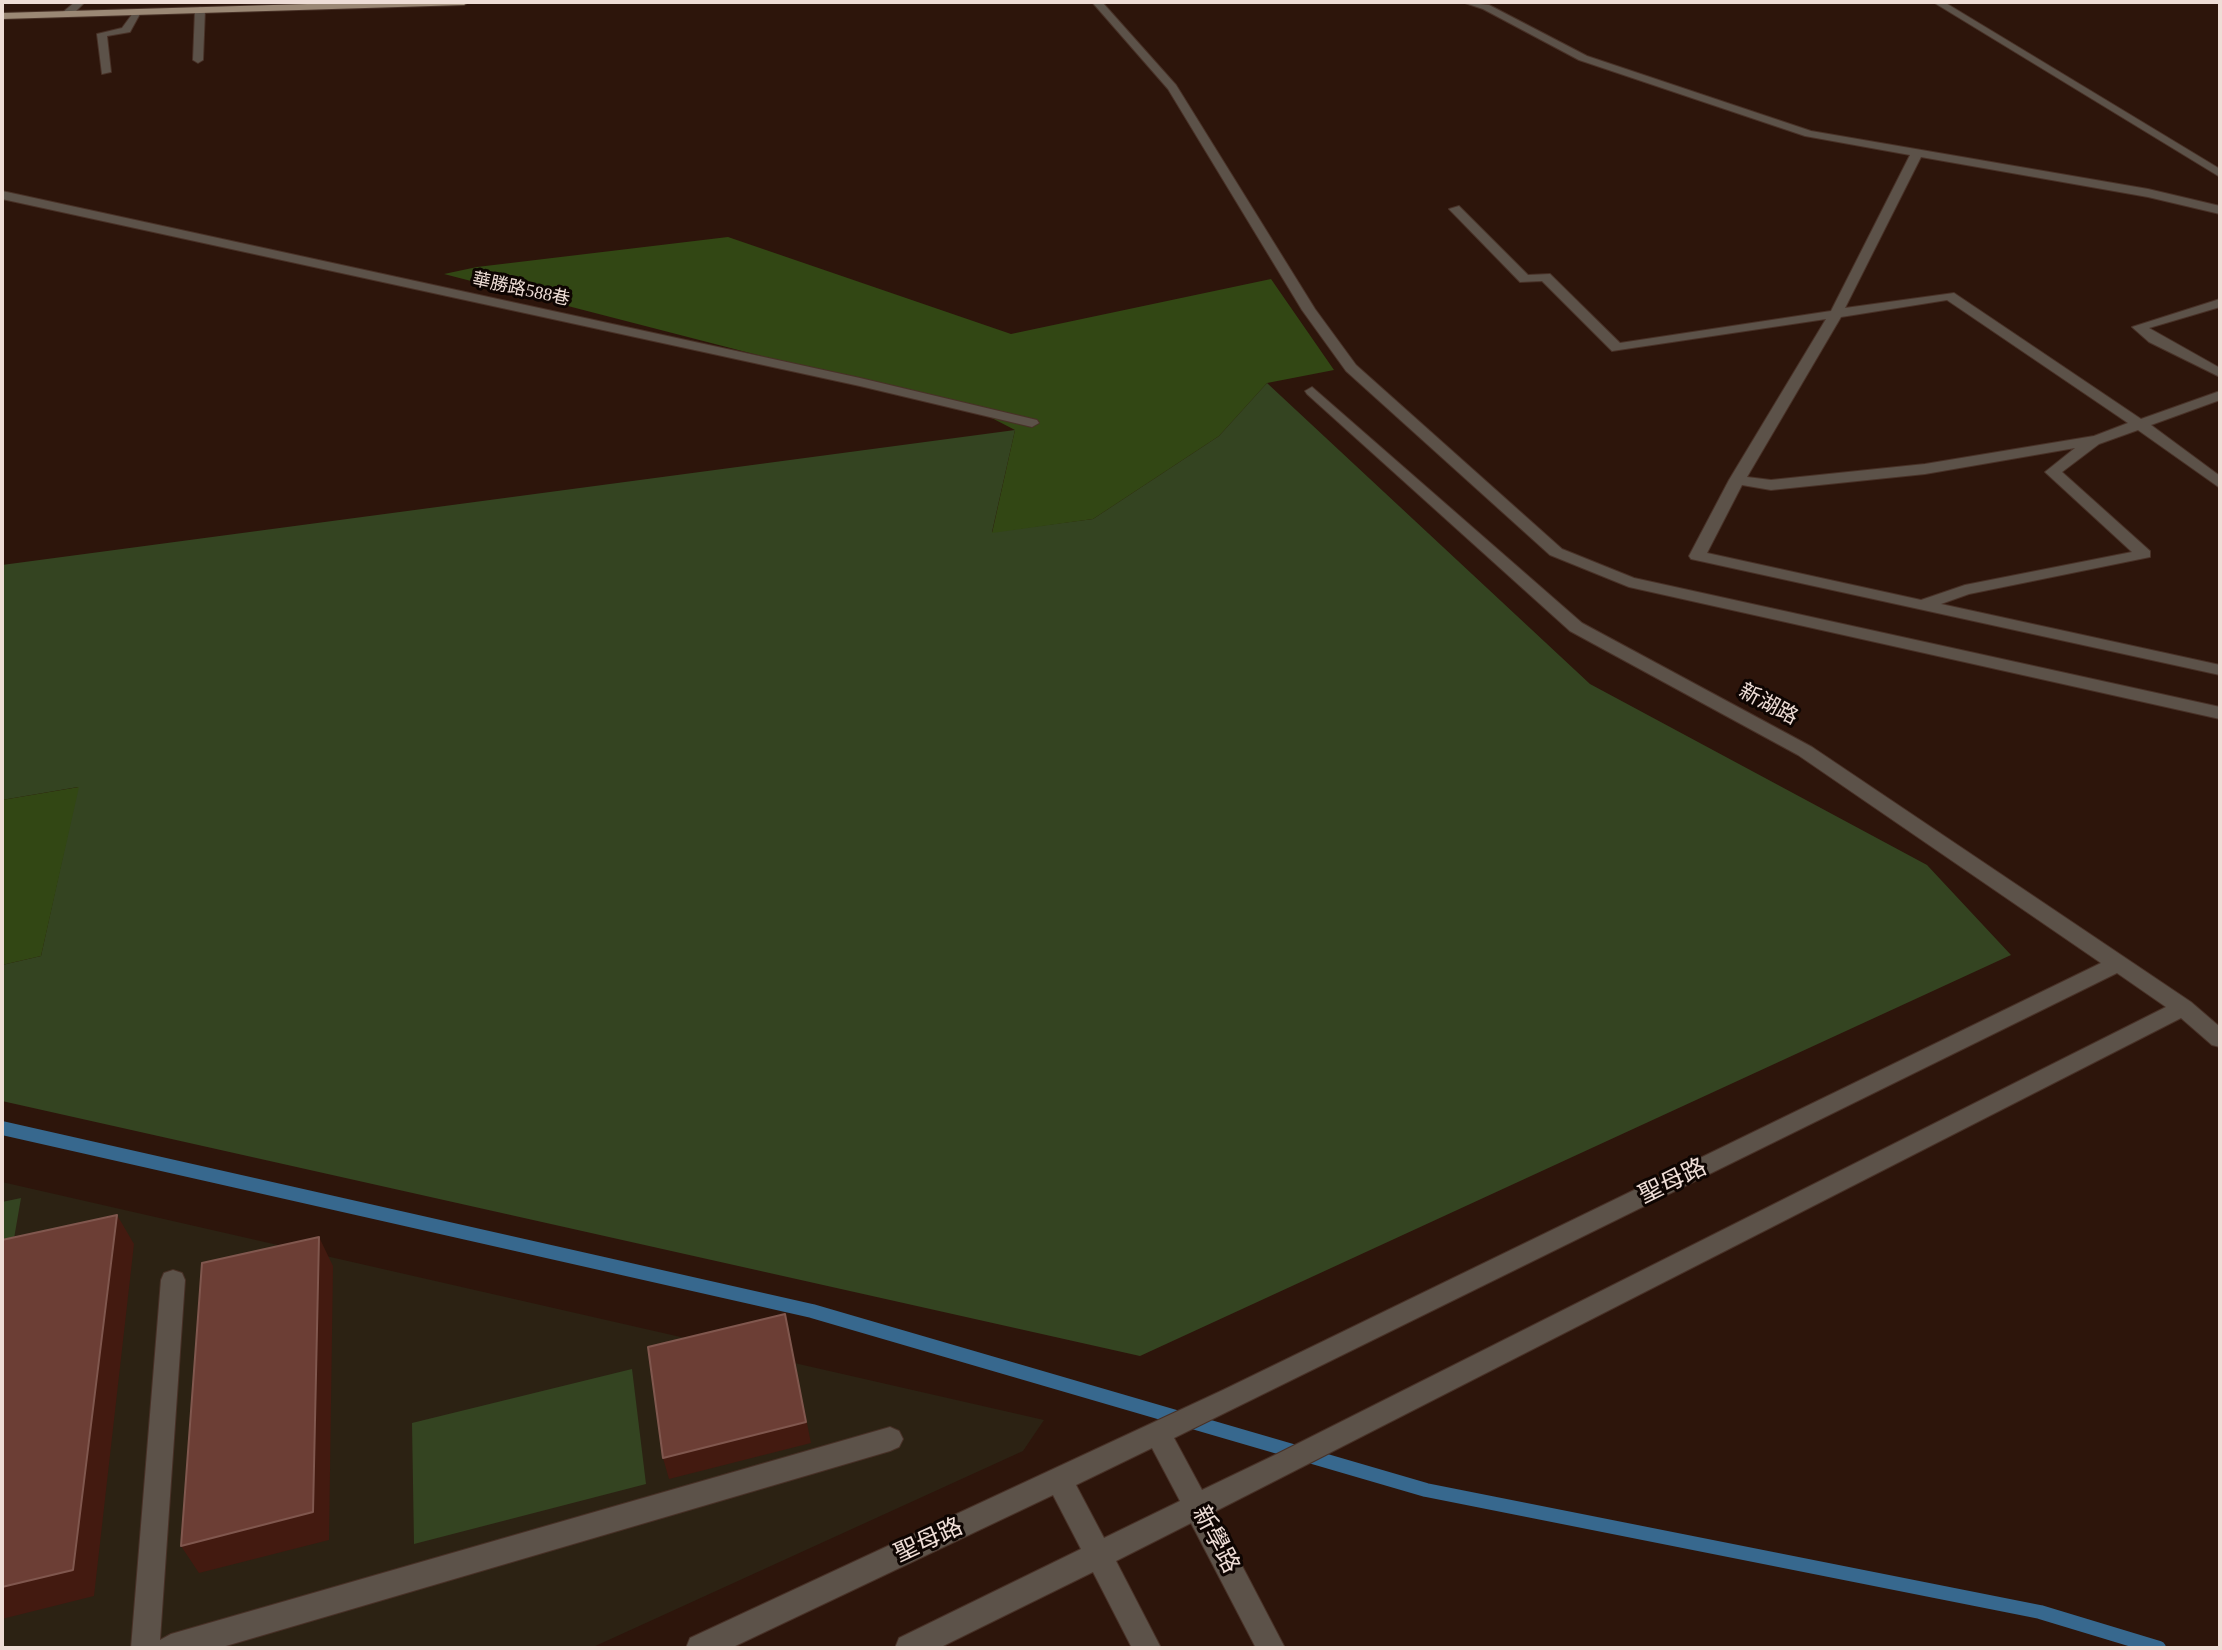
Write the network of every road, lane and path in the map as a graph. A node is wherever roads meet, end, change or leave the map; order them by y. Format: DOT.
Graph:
graph roads {
  1 [pos="242,2"];
  2 [pos="464,2"];
  3 [pos="1097,2"];
  4 [pos="1467,2"];
  5 [pos="1938,2"];
  6 [pos="78,4"];
  7 [pos="2,9"];
  8 [pos="200,10"];
  9 [pos="136,12"];
  10 [pos="67,14"];
  11 [pos="2,16"];
  12 [pos="198,60"];
  13 [pos="106,72"];
  14 [pos="1917,153"];
  15 [pos="2220,174"];
  16 [pos="2,195"];
  17 [pos="1455,209"];
  18 [pos="2220,210"];
  19 [pos="2220,303"];
  20 [pos="1835,315"];
  21 [pos="2220,373"];
  22 [pos="1312,391"];
  23 [pos="2220,395"];
  24 [pos="1032,423"];
  25 [pos="2142,426"];
  26 [pos="2097,440"];
  27 [pos="1737,480"];
  28 [pos="2220,483"];
  29 [pos="1922,605"];
  30 [pos="2220,670"];
  31 [pos="2220,713"];
  32 [pos="2115,965"];
  33 [pos="2183,1009"];
  34 [pos="2220,1039"];
  35 [pos="173,1280"];
  36 [pos="1158,1433"];
  37 [pos="890,1438"];
  38 [pos="1059,1480"];
  39 [pos="1197,1506"];
  40 [pos="1099,1555"];
  41 [pos="145,1648"];
  42 [pos="171,1648"];
  43 [pos="700,1648"];
  44 [pos="909,1648"];
  45 [pos="1147,1648"];
  46 [pos="1271,1648"];
  1 -- 6 [label="main road"];
  2 -- 8 [label="main road"];
  3 -- 31 [label="lane"];
  4 -- 14 [label="street"];
  5 -- 15 [label="street"];
  6 -- 7 [label="main road"];
  6 -- 10 [label="street"];
  8 -- 9 [label="main road"];
  8 -- 12 [label="street"];
  9 -- 10 [label="main road"];
  9 -- 13 [label="street"];
  10 -- 11 [label="main road"];
  14 -- 18 [label="street"];
  14 -- 20 [label="street"];
  16 -- 24 [label="street, 華勝路588巷"];
  17 -- 20 [label="street"];
  19 -- 21 [label="street"];
  20 -- 25 [label="street"];
  20 -- 27 [label="street"];
  22 -- 32 [label="street, 新湖路"];
  23 -- 25 [label="street"];
  25 -- 26 [label="street"];
  25 -- 28 [label="street"];
  26 -- 27 [label="street"];
  26 -- 29 [label="street"];
  27 -- 29 [label="street"];
  29 -- 30 [label="street"];
  32 -- 33 [label="street, 新湖路"];
  32 -- 36 [label="street, 聖母路"];
  33 -- 34 [label="street, 新湖路"];
  33 -- 39 [label="street"];
  35 -- 41 [label="street"];
  36 -- 38 [label="street, 聖母路"];
  36 -- 39 [label="street, 新學路"];
  37 -- 42 [label="street"];
  38 -- 40 [label="street"];
  38 -- 43 [label="street, 聖母路"];
  39 -- 40 [label="street"];
  39 -- 46 [label="street, 新學路"];
  40 -- 44 [label="street"];
  40 -- 45 [label="street"];
}
